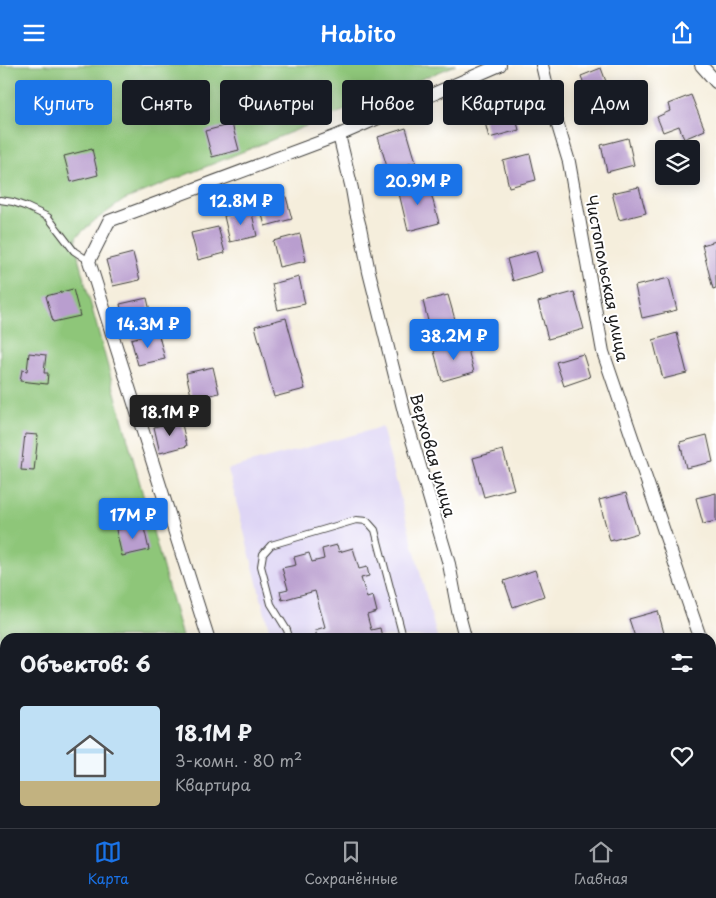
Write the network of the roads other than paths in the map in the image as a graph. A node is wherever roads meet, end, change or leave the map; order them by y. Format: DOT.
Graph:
graph roads {
  1 [pos="500,65"];
  2 [pos="542,65"];
  3 [pos="701,65"];
  4 [pos="716,81"];
  5 [pos="339,135"];
  6 [pos="0,200"];
  7 [pos="89,261"];
  8 [pos="207,633"];
  9 [pos="288,633"];
  10 [pos="402,633"];
  11 [pos="464,633"];
  12 [pos="699,633"];
  1 -- 5 [label="street"];
  2 -- 12 [label="street, Чистопольская улица"];
  3 -- 4 [label="street"];
  5 -- 7 [label="street"];
  5 -- 11 [label="street, Верховая улица"];
  6 -- 7 [label="lane"];
  7 -- 8 [label="street"];
  9 -- 10 [label="lane"];
}
